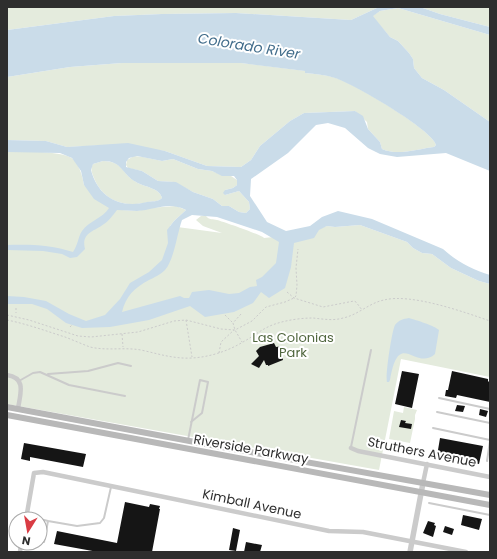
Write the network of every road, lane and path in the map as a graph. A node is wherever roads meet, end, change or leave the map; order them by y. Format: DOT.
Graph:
graph roads {
  1 [pos="298,249"];
  2 [pos="287,292"];
  3 [pos="294,298"];
  4 [pos="16,308"];
  5 [pos="362,310"];
  6 [pos="16,313"];
  7 [pos="241,314"];
  8 [pos="7,315"];
  9 [pos="225,315"];
  10 [pos="7,320"];
  11 [pos="186,320"];
  12 [pos="490,321"];
  13 [pos="233,323"];
  14 [pos="72,325"];
  15 [pos="70,327"];
  16 [pos="235,330"];
  17 [pos="122,334"];
  18 [pos="242,342"];
  19 [pos="123,348"];
  20 [pos="370,350"];
  21 [pos="219,353"];
  22 [pos="192,358"];
  23 [pos="131,366"];
  24 [pos="7,375"];
  25 [pos="46,375"];
  26 [pos="19,381"];
  27 [pos="125,396"];
  28 [pos="439,398"];
  29 [pos="7,407"];
  30 [pos="18,409"];
  31 [pos="490,409"];
  32 [pos="437,412"];
  33 [pos="7,415"];
  34 [pos="191,422"];
  35 [pos="490,423"];
  36 [pos="434,428"];
  37 [pos="490,440"];
  38 [pos="187,441"];
  39 [pos="351,448"];
  40 [pos="487,461"];
  41 [pos="427,464"];
  42 [pos="490,477"];
  43 [pos="423,483"];
  44 [pos="112,486"];
  45 [pos="421,493"];
  46 [pos="490,495"];
  47 [pos="429,503"];
  48 [pos="490,505"];
  49 [pos="27,511"];
  50 [pos="490,516"];
  51 [pos="48,521"];
  52 [pos="412,542"];
  53 [pos="410,552"];
  54 [pos="464,552"];
  1 -- 3 [label="path"];
  2 -- 3 [label="path"];
  3 -- 5 [label="path"];
  3 -- 16 [label="path"];
  4 -- 6 [label="path"];
  5 -- 12 [label="path"];
  5 -- 18 [label="path"];
  7 -- 13 [label="path"];
  8 -- 17 [label="path"];
  9 -- 13 [label="path"];
  10 -- 19 [label="path"];
  11 -- 16 [label="path"];
  11 -- 17 [label="path"];
  11 -- 22 [label="path"];
  13 -- 16 [label="path"];
  14 -- 15 [label="path"];
  16 -- 18 [label="path"];
  16 -- 21 [label="path"];
  17 -- 19 [label="path"];
  18 -- 21 [label="path"];
  19 -- 22 [label="path"];
  20 -- 39 [label="lane"];
  21 -- 22 [label="path"];
  23 -- 25 [label="lane"];
  24 -- 26 [label="street"];
  25 -- 26 [label="lane"];
  25 -- 27 [label="lane"];
  26 -- 30 [label="street"];
  28 -- 31 [label="lane"];
  29 -- 30 [label="main road, Riverside Parkway"];
  30 -- 38 [label="main road, Riverside Parkway"];
  32 -- 35 [label="lane"];
  33 -- 45 [label="main road, Riverside Parkway"];
  34 -- 34 [label="lane"];
  34 -- 38 [label="lane"];
  36 -- 37 [label="lane"];
  37 -- 40 [label="lane"];
  38 -- 43 [label="main road, Riverside Parkway"];
  39 -- 41 [label="street, Struthers Avenue"];
  41 -- 42 [label="street, Struthers Avenue"];
  41 -- 43 [label="street"];
  43 -- 45 [label="street"];
  43 -- 46 [label="main road, Riverside Parkway"];
  44 -- 49 [label="street, Kimball Avenue"];
  44 -- 51 [label="lane"];
  44 -- 52 [label="street, Kimball Avenue"];
  45 -- 48 [label="main road, Riverside Parkway"];
  45 -- 52 [label="street"];
  47 -- 50 [label="lane"];
  52 -- 53 [label="street"];
  52 -- 54 [label="street, Kimball Avenue"];
}
